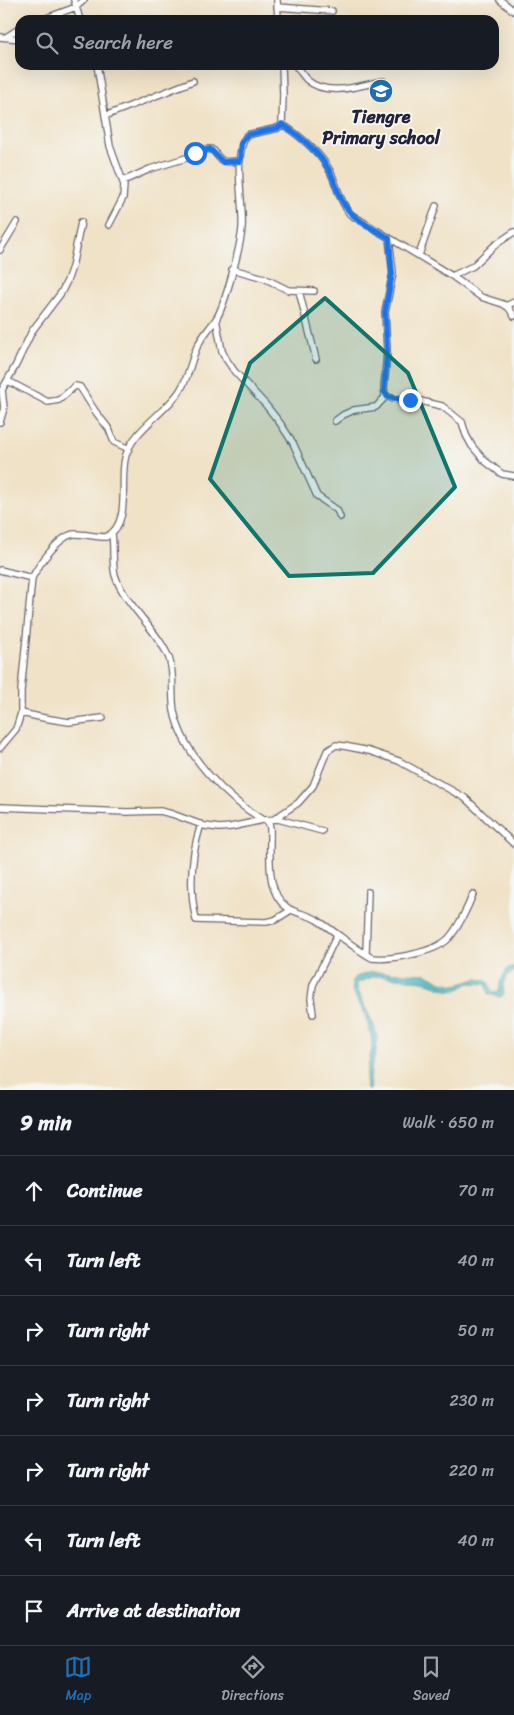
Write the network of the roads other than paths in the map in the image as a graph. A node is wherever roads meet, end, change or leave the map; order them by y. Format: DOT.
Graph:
graph roads {
  1 [pos="74,0"];
  2 [pos="84,0"];
  3 [pos="277,0"];
  4 [pos="500,0"];
  5 [pos="277,7"];
  6 [pos="76,8"];
  7 [pos="332,11"];
  8 [pos="514,11"];
  9 [pos="55,15"];
  10 [pos="78,15"];
  11 [pos="278,15"];
  12 [pos="15,31"];
  13 [pos="3,37"];
  14 [pos="98,70"];
  15 [pos="282,70"];
  16 [pos="299,70"];
  17 [pos="193,81"];
  18 [pos="383,81"];
  19 [pos="105,116"];
  20 [pos="282,124"];
  21 [pos="240,161"];
  22 [pos="123,181"];
  23 [pos="436,206"];
  24 [pos="17,222"];
  25 [pos="81,222"];
  26 [pos="109,225"];
  27 [pos="514,232"];
  28 [pos="389,238"];
  29 [pos="0,250"];
  30 [pos="418,255"];
  31 [pos="232,268"];
  32 [pos="452,276"];
  33 [pos="299,291"];
  34 [pos="314,291"];
  35 [pos="514,302"];
  36 [pos="506,306"];
  37 [pos="514,316"];
  38 [pos="216,319"];
  39 [pos="316,359"];
  40 [pos="8,381"];
  41 [pos="386,396"];
  42 [pos="335,420"];
  43 [pos="0,422"];
  44 [pos="129,448"];
  45 [pos="514,476"];
  46 [pos="340,517"];
  47 [pos="112,534"];
  48 [pos="0,570"];
  49 [pos="32,578"];
  50 [pos="21,713"];
  51 [pos="103,718"];
  52 [pos="0,748"];
  53 [pos="0,807"];
  54 [pos="274,819"];
  55 [pos="265,821"];
  56 [pos="201,824"];
  57 [pos="322,831"];
  58 [pos="514,844"];
  59 [pos="368,892"];
  60 [pos="473,894"];
  61 [pos="291,910"];
  62 [pos="337,935"];
  63 [pos="366,954"];
  64 [pos="313,1014"];
  1 -- 6 [label="street"];
  2 -- 6 [label="street"];
  3 -- 5 [label="street"];
  4 -- 8 [label="street"];
  5 -- 7 [label="street"];
  5 -- 11 [label="street"];
  6 -- 9 [label="street"];
  6 -- 10 [label="street"];
  12 -- 13 [label="street"];
  14 -- 19 [label="street"];
  15 -- 20 [label="street"];
  16 -- 18 [label="street"];
  17 -- 19 [label="street"];
  19 -- 22 [label="street"];
  20 -- 21 [label="street"];
  20 -- 28 [label="street"];
  21 -- 22 [label="street"];
  21 -- 31 [label="street"];
  22 -- 26 [label="street"];
  23 -- 30 [label="street"];
  24 -- 29 [label="street"];
  25 -- 40 [label="street"];
  27 -- 32 [label="street"];
  28 -- 30 [label="street"];
  28 -- 41 [label="street"];
  30 -- 32 [label="street"];
  31 -- 33 [label="street"];
  31 -- 38 [label="street"];
  32 -- 36 [label="street"];
  33 -- 34 [label="street"];
  33 -- 39 [label="street"];
  35 -- 36 [label="street"];
  36 -- 37 [label="street"];
  38 -- 44 [label="street"];
  38 -- 46 [label="street"];
  40 -- 43 [label="street"];
  40 -- 44 [label="street"];
  41 -- 42 [label="street"];
  41 -- 45 [label="street"];
  44 -- 47 [label="street"];
  47 -- 49 [label="street"];
  47 -- 55 [label="street"];
  48 -- 49 [label="street"];
  49 -- 50 [label="street"];
  50 -- 51 [label="street"];
  50 -- 52 [label="street"];
  53 -- 56 [label="street"];
  54 -- 55 [label="street"];
  54 -- 57 [label="street"];
  54 -- 58 [label="street"];
  55 -- 56 [label="street"];
  55 -- 61 [label="street"];
  56 -- 61 [label="street"];
  59 -- 63 [label="street"];
  60 -- 63 [label="street"];
  61 -- 62 [label="street"];
  62 -- 63 [label="street"];
  62 -- 64 [label="street"];
}
